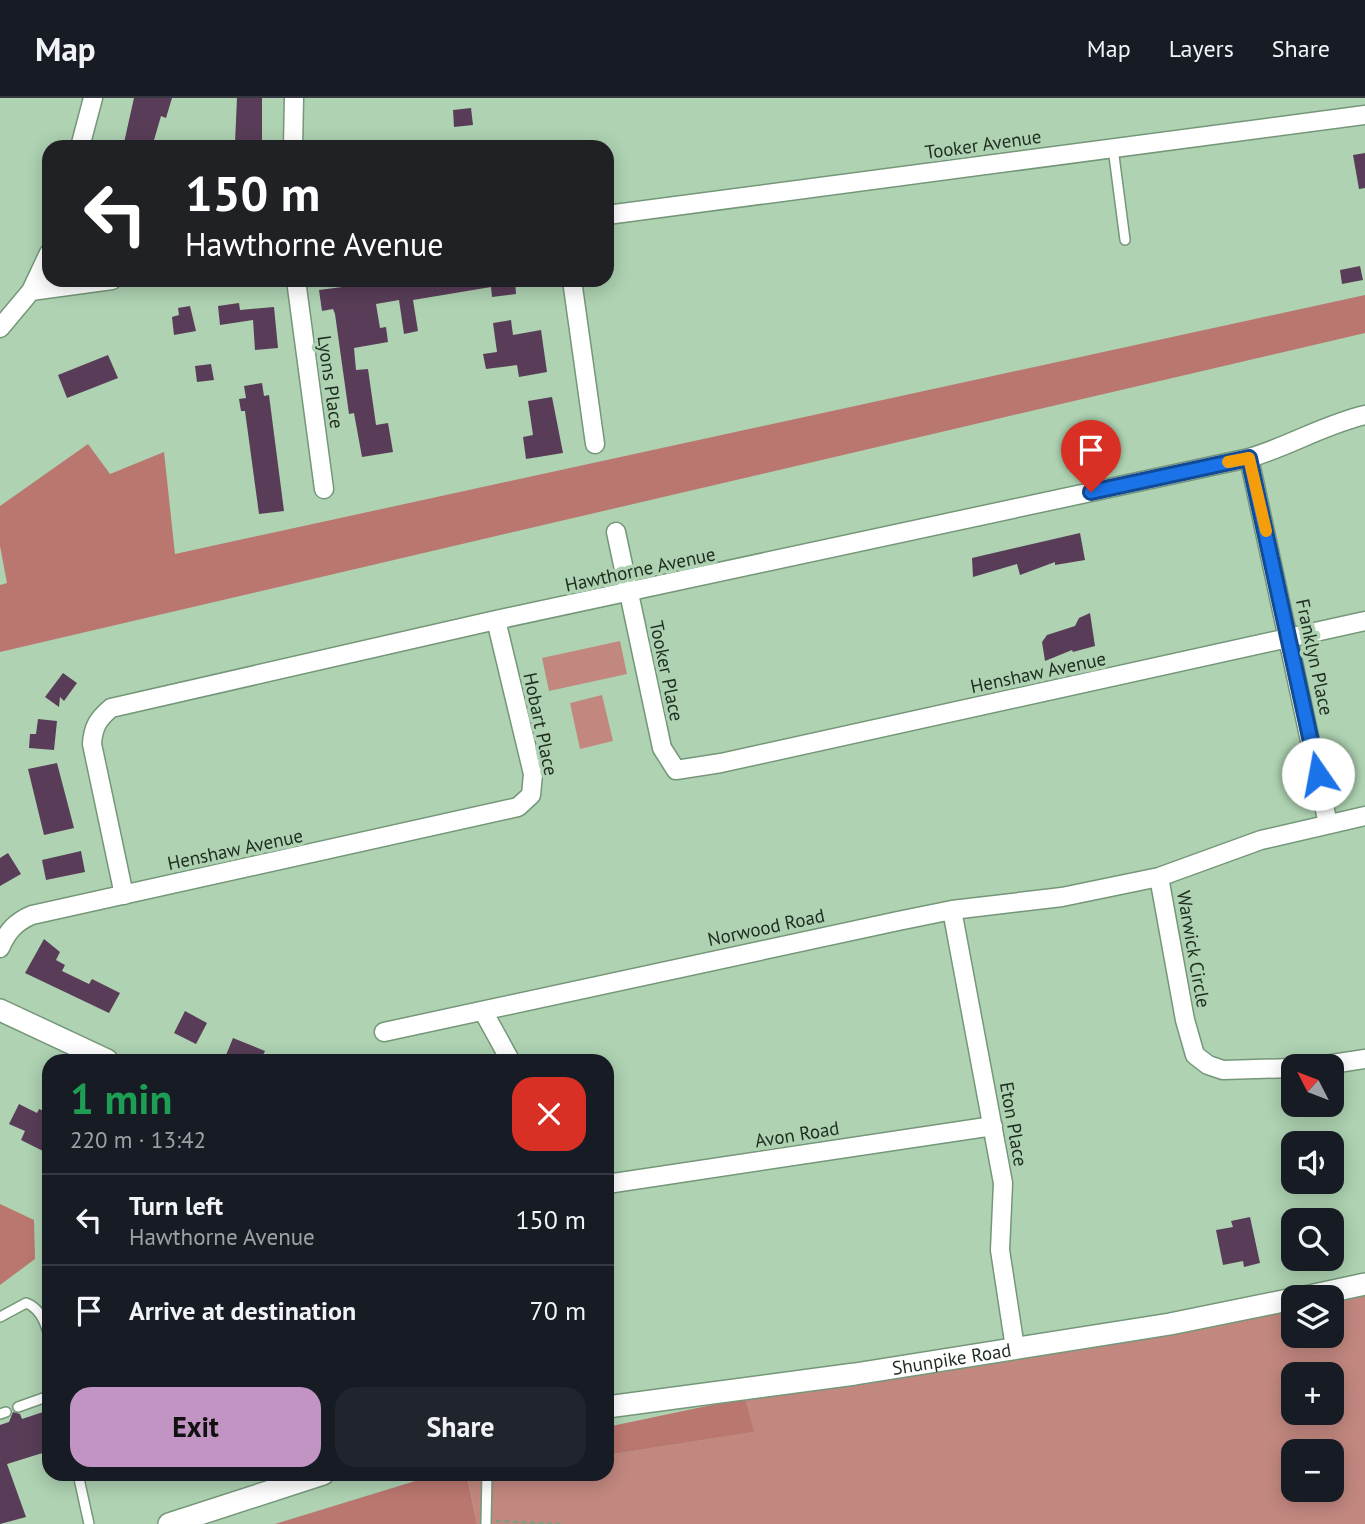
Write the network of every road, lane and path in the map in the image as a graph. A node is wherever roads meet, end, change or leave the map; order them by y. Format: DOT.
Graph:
graph roads {
  1 [pos="93,98"];
  2 [pos="294,98"];
  3 [pos="1365,115"];
  4 [pos="82,140"];
  5 [pos="293,140"];
  6 [pos="1113,148"];
  7 [pos="614,214"];
  8 [pos="1125,240"];
  9 [pos="42,267"];
  10 [pos="60,287"];
  11 [pos="297,287"];
  12 [pos="573,287"];
  13 [pos="30,291"];
  14 [pos="0,328"];
  15 [pos="1365,415"];
  16 [pos="595,444"];
  17 [pos="1249,458"];
  18 [pos="324,489"];
  19 [pos="616,532"];
  20 [pos="630,593"];
  21 [pos="496,620"];
  22 [pos="1365,621"];
  23 [pos="1290,638"];
  24 [pos="721,763"];
  25 [pos="494,814"];
  26 [pos="1365,816"];
  27 [pos="1328,824"];
  28 [pos="1159,877"];
  29 [pos="124,895"];
  30 [pos="952,910"];
  31 [pos="0,948"];
  32 [pos="0,1010"];
  33 [pos="483,1011"];
  34 [pos="384,1032"];
  35 [pos="94,1054"];
  36 [pos="507,1054"];
  37 [pos="1365,1059"];
  38 [pos="1344,1062"];
  39 [pos="1281,1068"];
  40 [pos="993,1126"];
  41 [pos="614,1183"];
  42 [pos="1365,1284"];
  43 [pos="1344,1289"];
  44 [pos="1281,1301"];
  45 [pos="0,1317"];
  46 [pos="42,1318"];
  47 [pos="1015,1348"];
  48 [pos="42,1398"];
  49 [pos="614,1406"];
  50 [pos="18,1407"];
  51 [pos="80,1481"];
  52 [pos="301,1481"];
  53 [pos="488,1481"];
  54 [pos="486,1522"];
  55 [pos="89,1524"];
  56 [pos="169,1524"];
  57 [pos="561,1524"];
  1 -- 4 [label="street"];
  2 -- 5 [label="street"];
  3 -- 6 [label="street, Tooker Avenue"];
  6 -- 7 [label="street, Tooker Avenue"];
  6 -- 8 [label="lane"];
  9 -- 13 [label="street"];
  10 -- 13 [label="street"];
  11 -- 18 [label="street, Lyons Place"];
  12 -- 16 [label="street"];
  13 -- 14 [label="street"];
  15 -- 17 [label="street, Hawthorne Avenue"];
  17 -- 20 [label="street, Hawthorne Avenue"];
  17 -- 23 [label="street, Franklyn Place"];
  19 -- 20 [label="street, Tooker Place"];
  20 -- 21 [label="street, Hawthorne Avenue"];
  20 -- 24 [label="street, Tooker Place"];
  21 -- 25 [label="street, Hobart Place"];
  21 -- 29 [label="street, Hawthorne Avenue"];
  22 -- 23 [label="street, Henshaw Avenue"];
  23 -- 24 [label="street, Henshaw Avenue"];
  23 -- 27 [label="street, Franklyn Place"];
  25 -- 29 [label="street, Henshaw Avenue"];
  26 -- 27 [label="street, Warwick Circle"];
  27 -- 28 [label="street, Warwick Circle"];
  28 -- 30 [label="street, Norwood Road"];
  28 -- 39 [label="street, Warwick Circle"];
  29 -- 31 [label="street, Henshaw Avenue"];
  30 -- 33 [label="street, Norwood Road"];
  30 -- 40 [label="street, Eton Place"];
  32 -- 35 [label="street"];
  33 -- 34 [label="street, Norwood Road"];
  33 -- 36 [label="street"];
  37 -- 38 [label="street"];
  40 -- 41 [label="street, Avon Road"];
  40 -- 47 [label="street, Eton Place"];
  42 -- 43 [label="street"];
  44 -- 47 [label="street, Shunpike Road"];
  45 -- 46 [label="lane"];
  47 -- 49 [label="street, Shunpike Road"];
  48 -- 50 [label="lane"];
  51 -- 55 [label="lane"];
  52 -- 56 [label="street"];
  53 -- 54 [label="lane"];
  54 -- 57 [label="path"];
}
